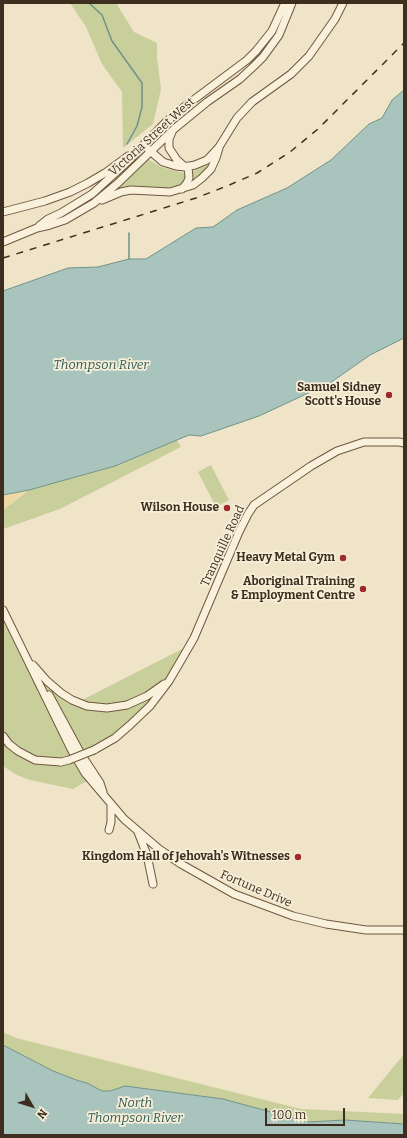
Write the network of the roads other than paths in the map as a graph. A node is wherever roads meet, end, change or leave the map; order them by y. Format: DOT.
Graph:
graph roads {
  1 [pos="285,3"];
  2 [pos="292,3"];
  3 [pos="343,3"];
  4 [pos="174,129"];
  5 [pos="143,145"];
  6 [pos="220,148"];
  7 [pos="150,152"];
  8 [pos="186,166"];
  9 [pos="182,190"];
  10 [pos="94,203"];
  11 [pos="3,212"];
  12 [pos="37,228"];
  13 [pos="13,237"];
  14 [pos="3,238"];
  15 [pos="3,242"];
  16 [pos="404,443"];
  17 [pos="3,610"];
  18 [pos="24,655"];
  19 [pos="169,680"];
  20 [pos="3,736"];
  21 [pos="111,804"];
  22 [pos="109,830"];
  23 [pos="138,832"];
  24 [pos="153,884"];
  25 [pos="404,930"];
  1 -- 5 [label="main road, Victoria Street West"];
  2 -- 4 [label="main road, Victoria Street West"];
  3 -- 6 [label="main road"];
  4 -- 7 [label="main road, Victoria Street West"];
  4 -- 8 [label="main road"];
  5 -- 7 [label="main road"];
  5 -- 11 [label="main road"];
  5 -- 12 [label="main road, Victoria Street West"];
  6 -- 8 [label="main road"];
  6 -- 9 [label="main road"];
  7 -- 8 [label="main road"];
  7 -- 10 [label="main road, Victoria Street West"];
  8 -- 9 [label="main road"];
  9 -- 10 [label="main road"];
  10 -- 12 [label="main road, Victoria Street West"];
  12 -- 13 [label="main road, Victoria Street West"];
  13 -- 14 [label="main road, Victoria Street West"];
  13 -- 15 [label="main road, Victoria Street West"];
  16 -- 19 [label="main road, Tranquille Road"];
  17 -- 18 [label="main road, Fortune Drive"];
  18 -- 19 [label="main road"];
  18 -- 21 [label="main road, Fortune Drive"];
  19 -- 20 [label="main road, Tranquille Road, bridge"];
  21 -- 22 [label="main road"];
  21 -- 23 [label="main road, Fortune Drive"];
  23 -- 24 [label="main road"];
  23 -- 25 [label="main road, Fortune Drive"];
}
